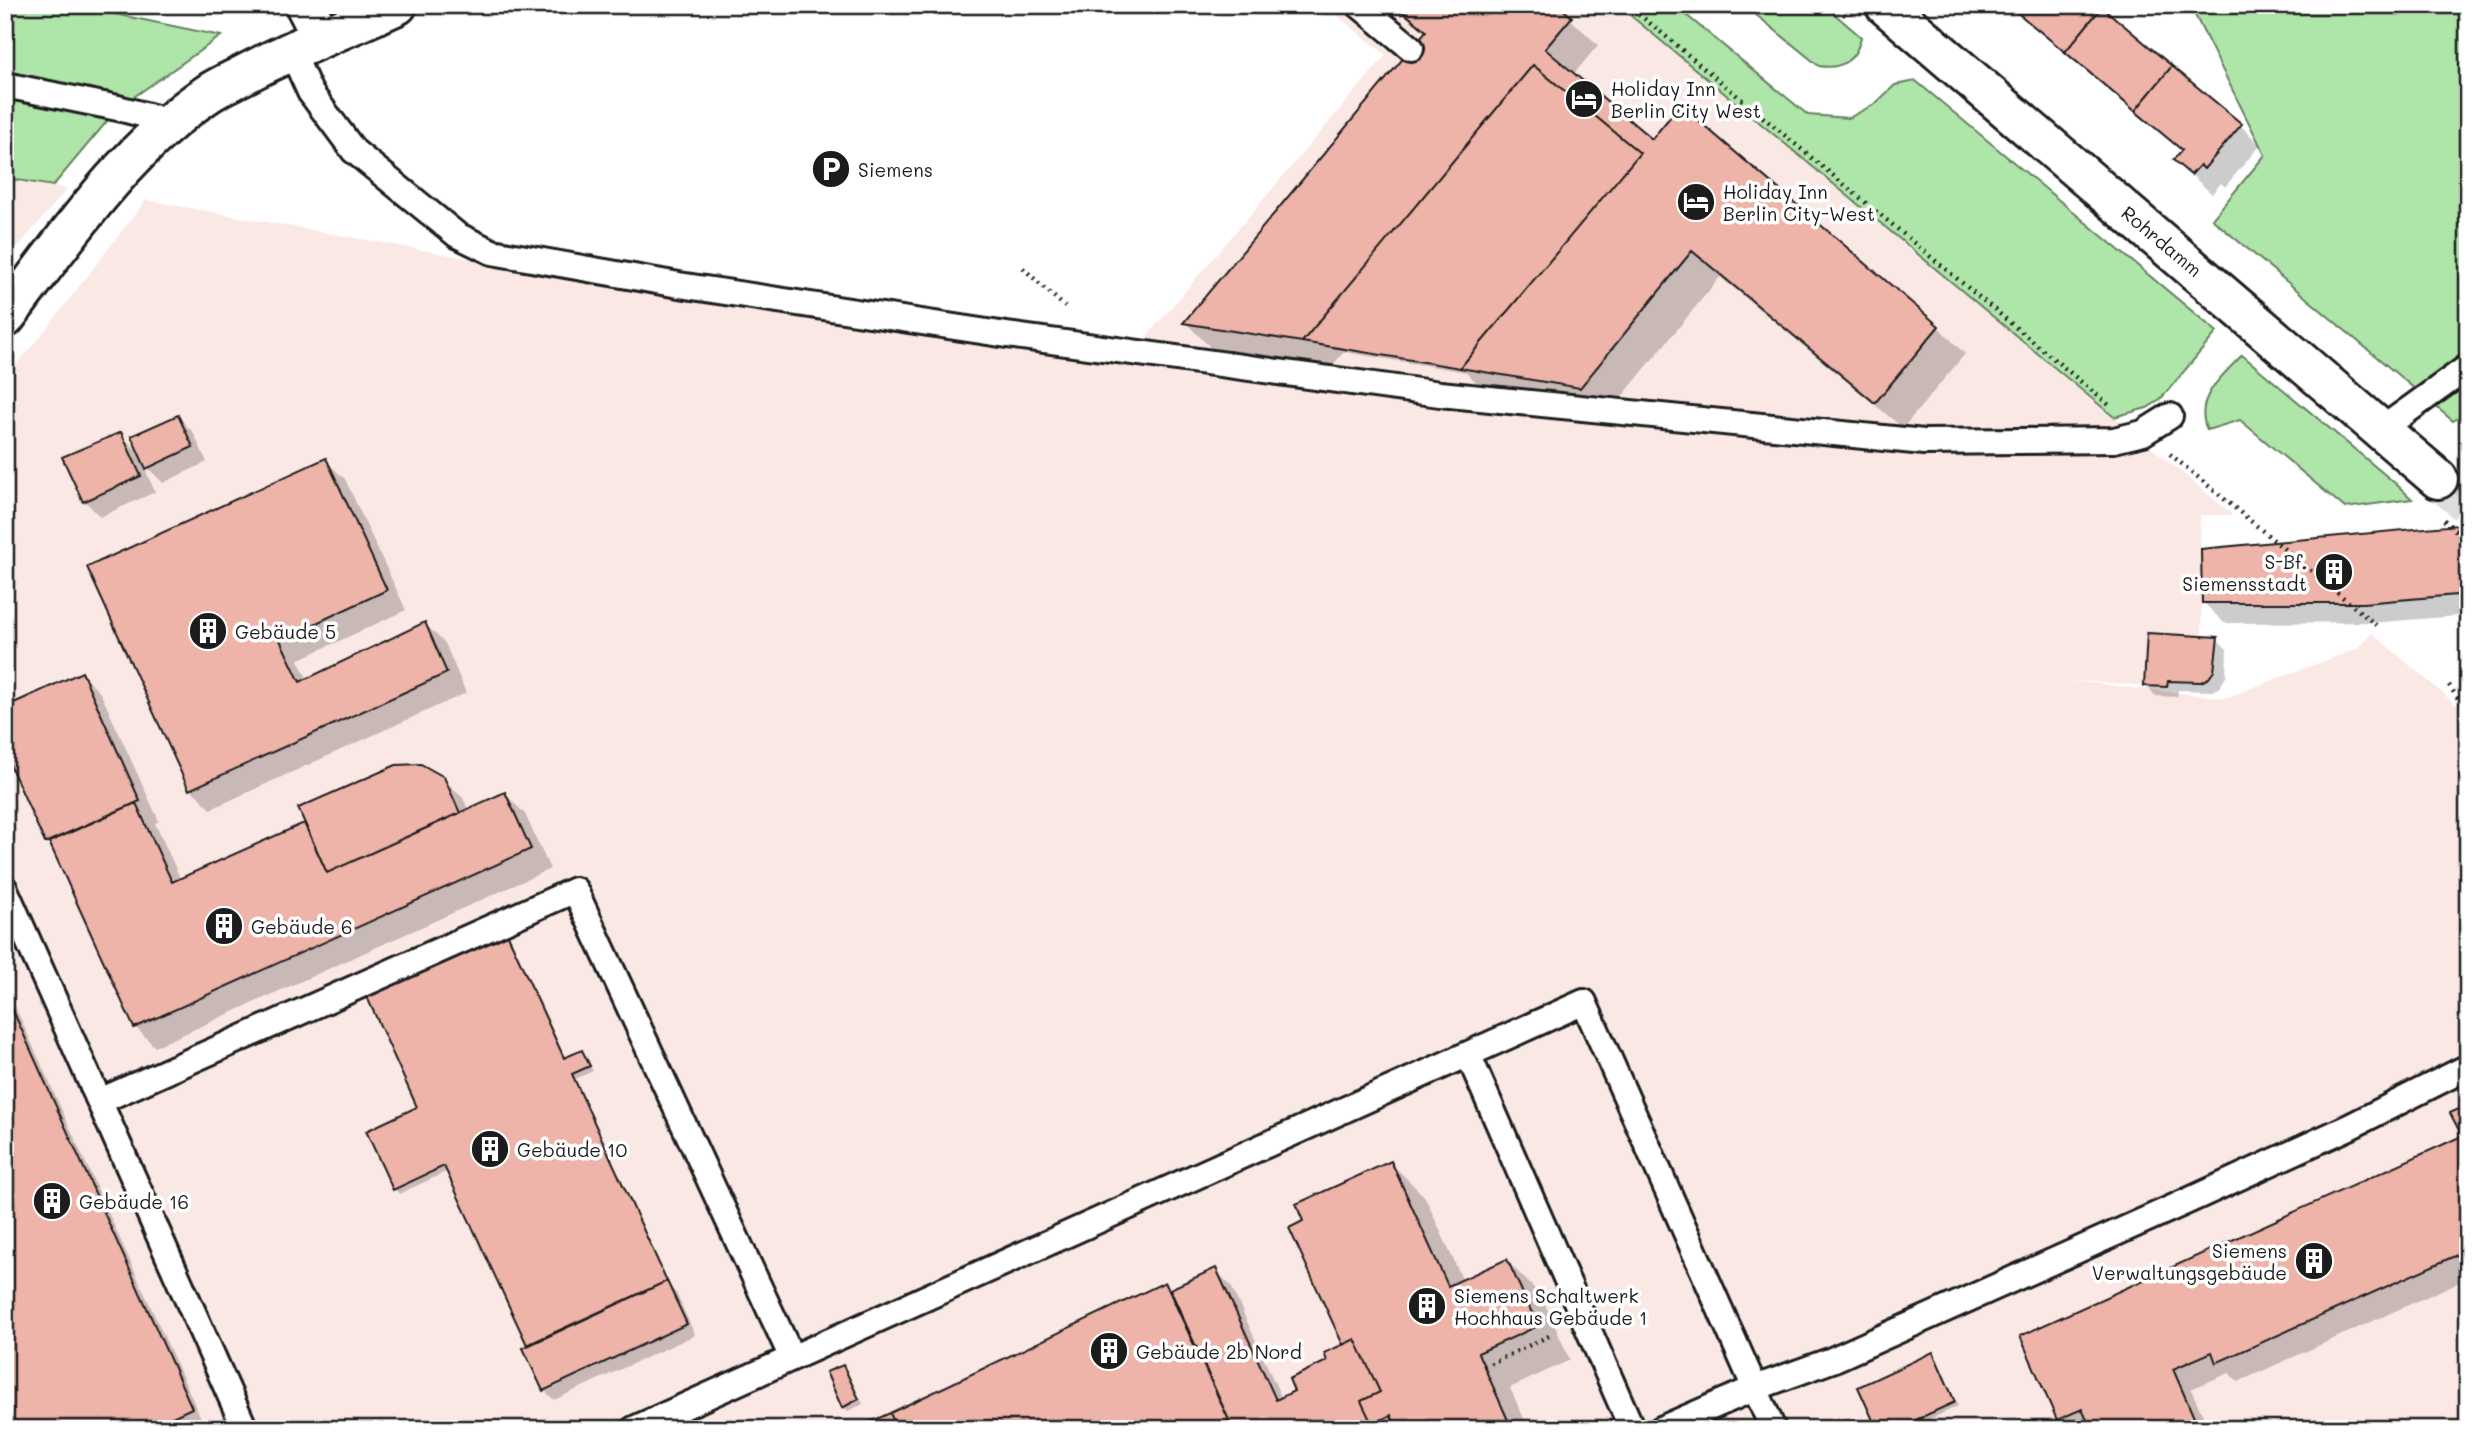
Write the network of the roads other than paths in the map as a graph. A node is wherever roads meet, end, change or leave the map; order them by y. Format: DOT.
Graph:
graph roads {
  1 [pos="397,5"];
  2 [pos="1359,5"];
  3 [pos="1885,5"];
  4 [pos="306,30"];
  5 [pos="1411,48"];
  6 [pos="5,85"];
  7 [pos="172,122"];
  8 [pos="5,318"];
  9 [pos="2468,367"];
  10 [pos="2170,416"];
  11 [pos="2382,429"];
  12 [pos="2438,479"];
  13 [pos="5,889"];
  14 [pos="1468,1054"];
  15 [pos="2468,1067"];
  16 [pos="100,1101"];
  17 [pos="792,1358"];
  18 [pos="1755,1388"];
  19 [pos="245,1429"];
  20 [pos="634,1429"];
  21 [pos="1632,1429"];
  22 [pos="1661,1429"];
  23 [pos="1773,1429"];
  1 -- 4 [label="main road"];
  2 -- 5 [label="lane"];
  3 -- 11 [label="main road, Rohrdamm"];
  4 -- 7 [label="main road"];
  4 -- 10 [label="lane"];
  6 -- 7 [label="lane"];
  7 -- 8 [label="main road"];
  9 -- 11 [label="lane"];
  11 -- 12 [label="main road, Rohrdamm"];
  13 -- 16 [label="lane"];
  14 -- 17 [label="lane"];
  14 -- 18 [label="lane"];
  14 -- 21 [label="lane"];
  15 -- 18 [label="lane"];
  16 -- 17 [label="lane"];
  16 -- 19 [label="lane"];
  17 -- 20 [label="lane"];
  18 -- 22 [label="lane"];
  18 -- 23 [label="lane"];
}
